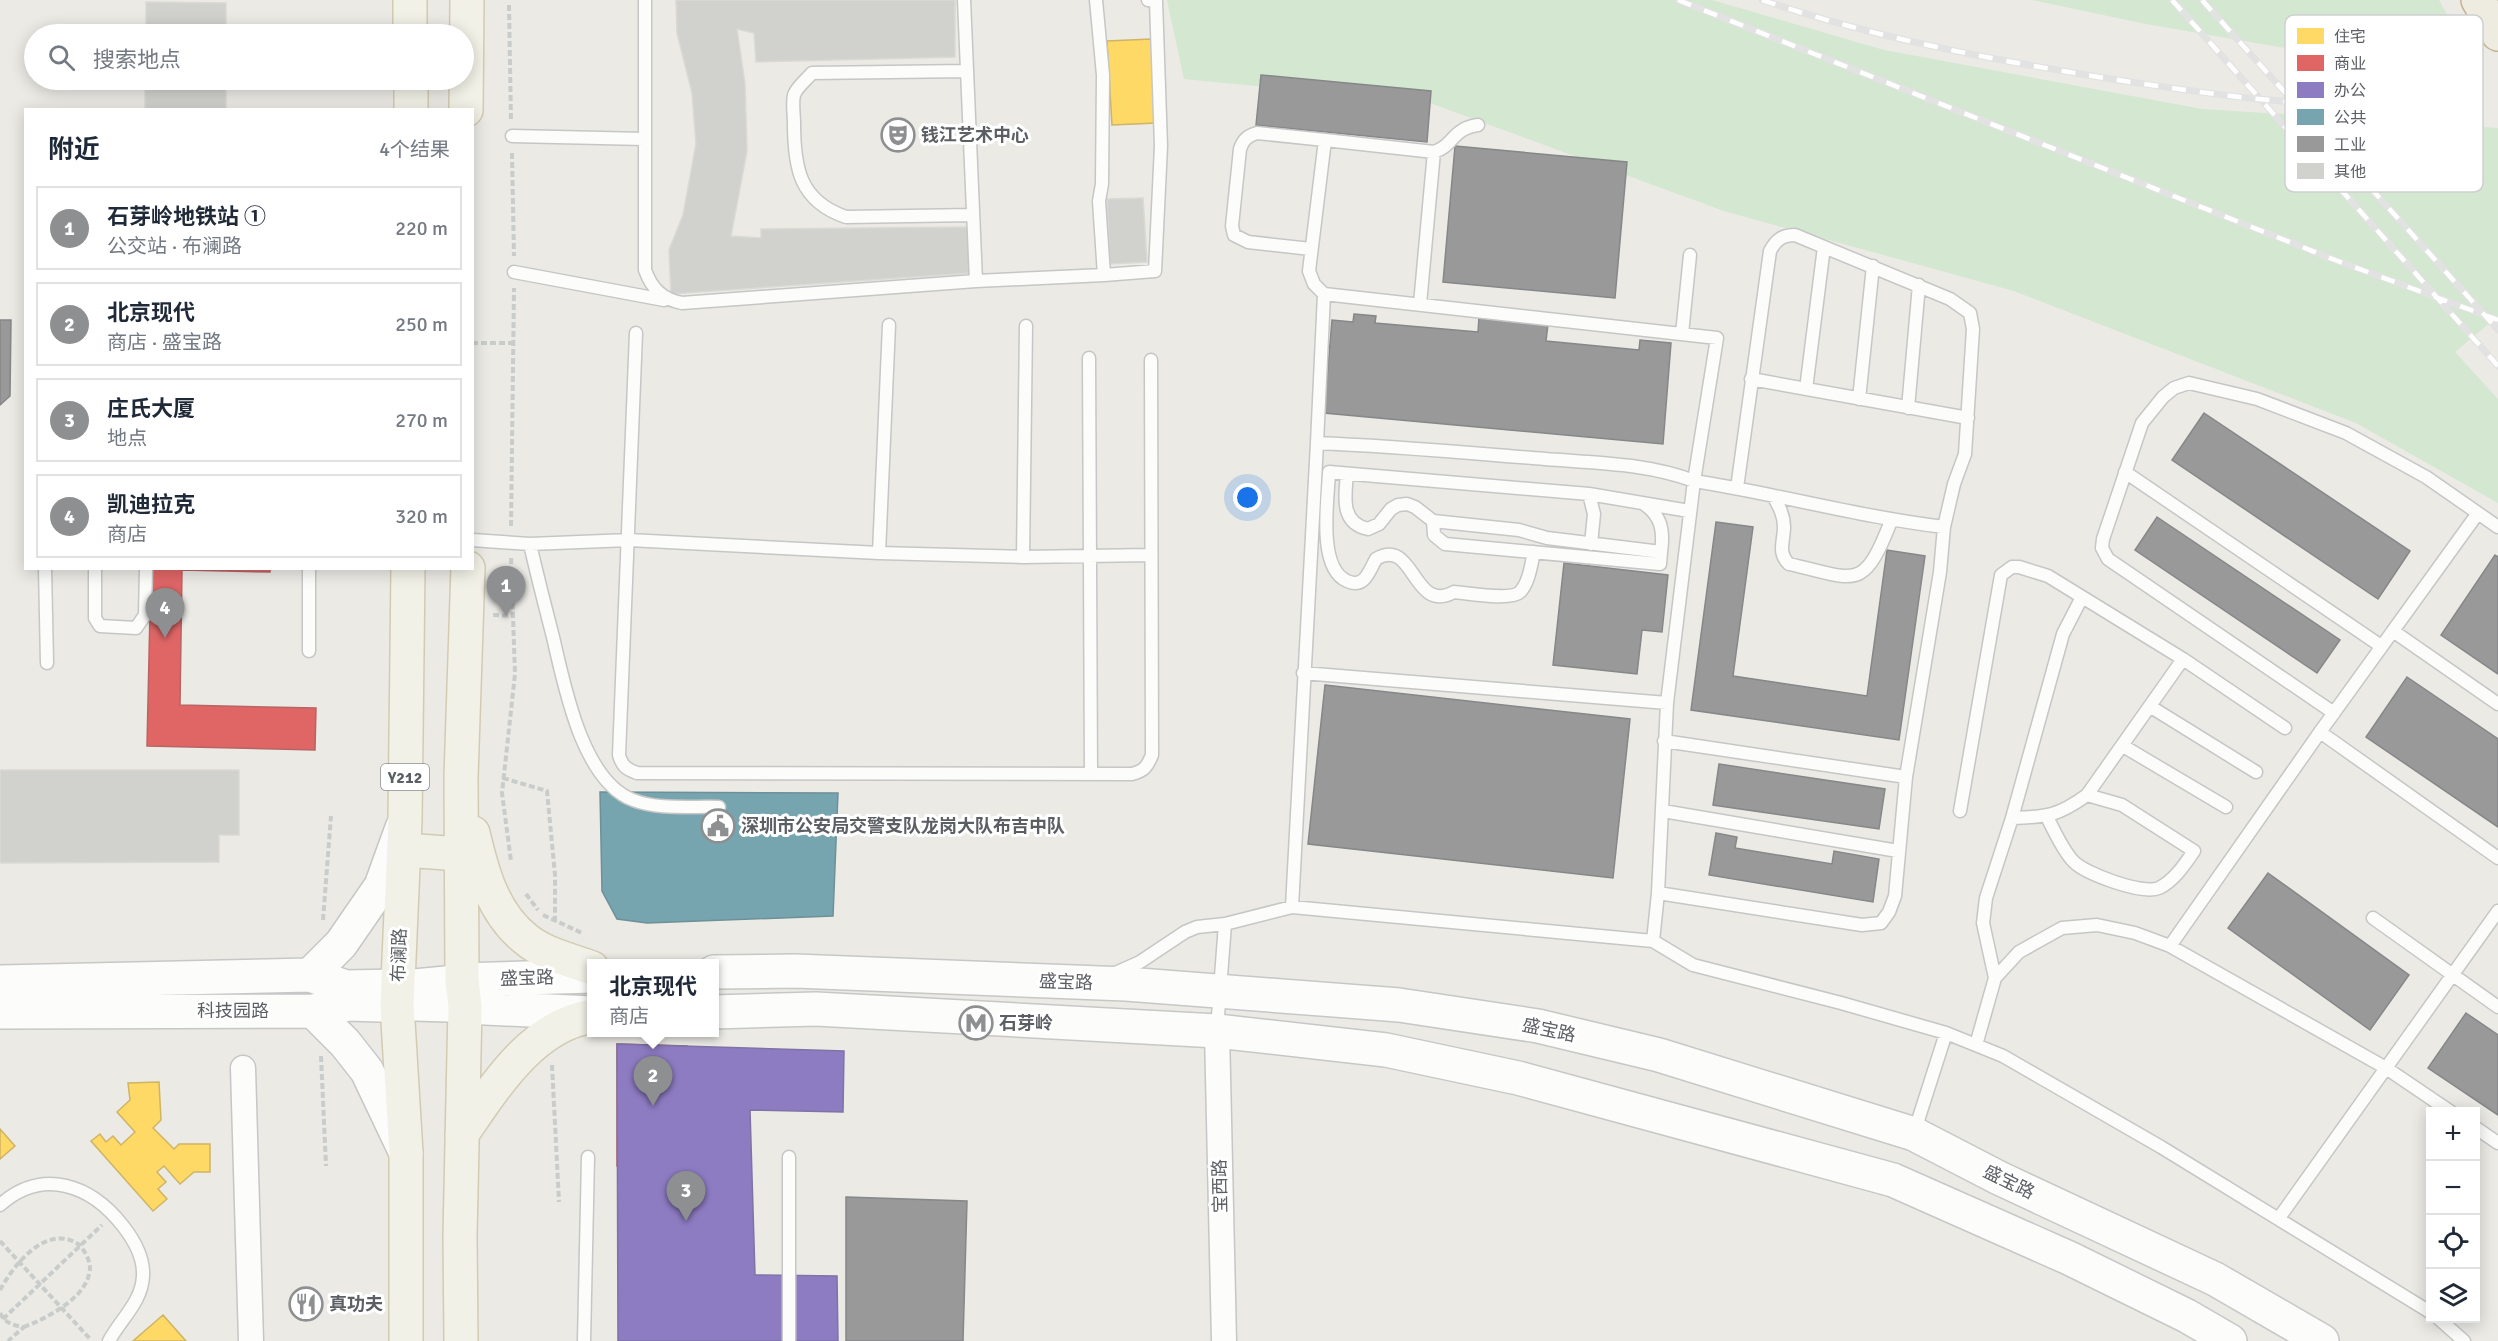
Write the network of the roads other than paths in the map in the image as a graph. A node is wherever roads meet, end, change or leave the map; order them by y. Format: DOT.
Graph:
graph roads {
  1 [pos="410,0"];
  2 [pos="467,0"];
  3 [pos="645,0"];
  4 [pos="964,0"];
  5 [pos="1096,0"];
  6 [pos="1148,0"];
  7 [pos="2478,0"];
  8 [pos="410,24"];
  9 [pos="467,24"];
  10 [pos="2498,34"];
  11 [pos="967,71"];
  12 [pos="411,90"];
  13 [pos="466,90"];
  14 [pos="411,108"];
  15 [pos="466,108"];
  16 [pos="1478,125"];
  17 [pos="512,136"];
  18 [pos="645,139"];
  19 [pos="1325,140"];
  20 [pos="1434,152"];
  21 [pos="973,215"];
  22 [pos="1824,247"];
  23 [pos="1311,249"];
  24 [pos="1690,255"];
  25 [pos="1873,266"];
  26 [pos="514,272"];
  27 [pos="1104,275"];
  28 [pos="976,281"];
  29 [pos="1919,285"];
  30 [pos="1324,294"];
  31 [pos="668,300"];
  32 [pos="1420,304"];
  33 [pos="889,326"];
  34 [pos="1026,326"];
  35 [pos="636,333"];
  36 [pos="1682,334"];
  37 [pos="1089,358"];
  38 [pos="1151,360"];
  39 [pos="1751,379"];
  40 [pos="1806,389"];
  41 [pos="1859,399"];
  42 [pos="1908,408"];
  43 [pos="1968,418"];
  44 [pos="1317,443"];
  45 [pos="2125,472"];
  46 [pos="1347,474"];
  47 [pos="1694,481"];
  48 [pos="1737,488"];
  49 [pos="1589,494"];
  50 [pos="1773,496"];
  51 [pos="1643,503"];
  52 [pos="1689,511"];
  53 [pos="2478,513"];
  54 [pos="1433,520"];
  55 [pos="1891,520"];
  56 [pos="2498,526"];
  57 [pos="1944,527"];
  58 [pos="474,540"];
  59 [pos="629,540"];
  60 [pos="530,544"];
  61 [pos="1591,544"];
  62 [pos="1534,552"];
  63 [pos="1661,552"];
  64 [pos="879,553"];
  65 [pos="1151,555"];
  66 [pos="1090,556"];
  67 [pos="1023,557"];
  68 [pos="45,570"];
  69 [pos="94,570"];
  70 [pos="146,570"];
  71 [pos="309,570"];
  72 [pos="408,570"];
  73 [pos="468,570"];
  74 [pos="2082,597"];
  75 [pos="2393,631"];
  76 [pos="2381,646"];
  77 [pos="309,651"];
  78 [pos="2183,659"];
  79 [pos="47,663"];
  80 [pos="1304,673"];
  81 [pos="1667,703"];
  82 [pos="2498,704"];
  83 [pos="2151,707"];
  84 [pos="2334,713"];
  85 [pos="2285,728"];
  86 [pos="2320,732"];
  87 [pos="1664,741"];
  88 [pos="2123,746"];
  89 [pos="2256,772"];
  90 [pos="1091,773"];
  91 [pos="461,777"];
  92 [pos="1906,777"];
  93 [pos="2087,795"];
  94 [pos="719,807"];
  95 [pos="2226,807"];
  96 [pos="1663,811"];
  97 [pos="1960,811"];
  98 [pos="2012,818"];
  99 [pos="2047,818"];
  100 [pos="404,835"];
  101 [pos="1898,851"];
  102 [pos="461,854"];
  103 [pos="2498,858"];
  104 [pos="1658,893"];
  105 [pos="1292,907"];
  106 [pos="2498,911"];
  107 [pos="2373,918"];
  108 [pos="1225,924"];
  109 [pos="1653,941"];
  110 [pos="2170,946"];
  111 [pos="592,953"];
  112 [pos="719,972"];
  113 [pos="310,975"];
  114 [pos="2452,976"];
  115 [pos="587,977"];
  116 [pos="1995,978"];
  117 [pos="0,982"];
  118 [pos="1089,983"];
  119 [pos="1220,992"];
  120 [pos="463,994"];
  121 [pos="398,996"];
  122 [pos="2498,1007"];
  123 [pos="313,1011"];
  124 [pos="0,1012"];
  125 [pos="719,1012"];
  126 [pos="587,1014"];
  127 [pos="587,1017"];
  128 [pos="1217,1031"];
  129 [pos="1946,1033"];
  130 [pos="1976,1045"];
  131 [pos="243,1068"];
  132 [pos="2386,1068"];
  133 [pos="2444,1107"];
  134 [pos="2480,1131"];
  135 [pos="462,1134"];
  136 [pos="1914,1134"];
  137 [pos="2498,1143"];
  138 [pos="406,1153"];
  139 [pos="588,1157"];
  140 [pos="789,1157"];
  141 [pos="0,1205"];
  142 [pos="2279,1218"];
  143 [pos="2426,1310"];
  144 [pos="2444,1323"];
  145 [pos="109,1341"];
  146 [pos="251,1341"];
  147 [pos="406,1341"];
  148 [pos="461,1341"];
  149 [pos="584,1341"];
  150 [pos="789,1341"];
  151 [pos="1224,1341"];
  152 [pos="2230,1341"];
  153 [pos="2322,1341"];
  154 [pos="2464,1341"];
  1 -- 8 [label="main road"];
  2 -- 9 [label="main road"];
  3 -- 18 [label="lane"];
  4 -- 11 [label="lane"];
  5 -- 27 [label="lane"];
  6 -- 27 [label="lane"];
  7 -- 10 [label="highway"];
  11 -- 21 [label="lane"];
  11 -- 21 [label="lane"];
  12 -- 14 [label="main road"];
  13 -- 15 [label="main road"];
  16 -- 20 [label="lane"];
  17 -- 18 [label="lane"];
  18 -- 31 [label="lane"];
  19 -- 20 [label="lane"];
  19 -- 23 [label="lane"];
  19 -- 23 [label="lane"];
  20 -- 32 [label="lane"];
  21 -- 28 [label="lane"];
  22 -- 25 [label="lane"];
  22 -- 39 [label="lane"];
  22 -- 40 [label="lane"];
  23 -- 30 [label="lane"];
  24 -- 36 [label="lane"];
  25 -- 29 [label="lane"];
  25 -- 41 [label="lane"];
  26 -- 31 [label="lane"];
  27 -- 28 [label="lane"];
  28 -- 31 [label="lane"];
  29 -- 42 [label="lane"];
  29 -- 43 [label="lane"];
  30 -- 32 [label="lane"];
  30 -- 44 [label="lane"];
  32 -- 36 [label="lane"];
  33 -- 64 [label="lane"];
  34 -- 67 [label="lane"];
  35 -- 59 [label="lane"];
  36 -- 47 [label="lane"];
  37 -- 66 [label="lane"];
  38 -- 65 [label="lane"];
  39 -- 40 [label="lane"];
  39 -- 48 [label="lane"];
  40 -- 41 [label="lane"];
  41 -- 42 [label="lane"];
  42 -- 43 [label="lane"];
  43 -- 57 [label="lane"];
  44 -- 47 [label="lane"];
  44 -- 80 [label="lane"];
  45 -- 53 [label="lane"];
  45 -- 76 [label="lane"];
  45 -- 84 [label="lane"];
  46 -- 49 [label="lane"];
  46 -- 54 [label="lane"];
  46 -- 62 [label="lane"];
  47 -- 48 [label="lane"];
  47 -- 52 [label="lane"];
  48 -- 50 [label="lane"];
  49 -- 51 [label="lane"];
  49 -- 61 [label="lane"];
  50 -- 55 [label="lane"];
  50 -- 55 [label="lane"];
  51 -- 52 [label="lane"];
  51 -- 63 [label="lane"];
  52 -- 81 [label="lane"];
  53 -- 56 [label="lane"];
  53 -- 75 [label="lane"];
  54 -- 61 [label="lane"];
  54 -- 62 [label="lane"];
  55 -- 57 [label="lane"];
  57 -- 92 [label="lane"];
  58 -- 60 [label="lane"];
  59 -- 60 [label="lane"];
  59 -- 64 [label="lane"];
  59 -- 90 [label="lane"];
  60 -- 94 [label="lane"];
  61 -- 63 [label="lane"];
  62 -- 63 [label="lane"];
  64 -- 67 [label="lane"];
  65 -- 66 [label="lane"];
  65 -- 90 [label="lane"];
  66 -- 67 [label="lane"];
  66 -- 90 [label="lane"];
  68 -- 79 [label="lane"];
  69 -- 70 [label="lane"];
  71 -- 77 [label="lane"];
  72 -- 100 [label="main road, 布澜路 / Y212"];
  73 -- 91 [label="main road"];
  74 -- 78 [label="lane"];
  74 -- 97 [label="lane"];
  74 -- 98 [label="lane"];
  75 -- 76 [label="lane"];
  75 -- 82 [label="lane"];
  76 -- 84 [label="lane"];
  78 -- 83 [label="lane"];
  78 -- 85 [label="lane"];
  80 -- 81 [label="lane"];
  80 -- 105 [label="lane"];
  81 -- 87 [label="lane"];
  83 -- 88 [label="lane"];
  83 -- 89 [label="lane"];
  84 -- 86 [label="lane"];
  86 -- 103 [label="lane"];
  86 -- 110 [label="lane"];
  87 -- 92 [label="lane"];
  87 -- 96 [label="lane"];
  88 -- 93 [label="lane"];
  88 -- 95 [label="lane"];
  91 -- 102 [label="main road"];
  91 -- 111 [label="main road"];
  92 -- 101 [label="lane"];
  93 -- 99 [label="lane"];
  93 -- 99 [label="lane"];
  96 -- 101 [label="lane"];
  96 -- 104 [label="lane"];
  98 -- 99 [label="lane"];
  98 -- 116 [label="lane"];
  100 -- 102 [label="main road"];
  100 -- 113 [label="main road"];
  100 -- 121 [label="main road, 布澜路 / Y212"];
  101 -- 104 [label="lane"];
  102 -- 120 [label="main road"];
  104 -- 109 [label="lane"];
  105 -- 108 [label="lane"];
  105 -- 109 [label="lane"];
  106 -- 114 [label="lane"];
  107 -- 114 [label="lane"];
  108 -- 118 [label="lane"];
  108 -- 119 [label="lane"];
  109 -- 129 [label="lane"];
  110 -- 116 [label="lane"];
  110 -- 132 [label="lane"];
  112 -- 118 [label="main road, 盛宝路"];
  113 -- 117 [label="main road, 科技园路"];
  113 -- 121 [label="main road, 科技园路"];
  114 -- 122 [label="lane"];
  114 -- 132 [label="lane"];
  115 -- 120 [label="main road, 盛宝路"];
  116 -- 130 [label="lane"];
  118 -- 119 [label="main road, 盛宝路"];
  119 -- 128 [label="lane"];
  119 -- 136 [label="main road, 盛宝路"];
  120 -- 121 [label="street, 科技园路"];
  120 -- 126 [label="main road, 盛宝路"];
  120 -- 135 [label="main road"];
  121 -- 123 [label="main road, 科技园路"];
  121 -- 138 [label="main road, 布澜路 / Y212"];
  123 -- 124 [label="main road, 科技园路"];
  123 -- 138 [label="main road"];
  125 -- 128 [label="main road"];
  127 -- 135 [label="main road"];
  128 -- 151 [label="street, 宝西路"];
  128 -- 152 [label="main road"];
  129 -- 130 [label="lane"];
  129 -- 136 [label="lane"];
  130 -- 142 [label="lane"];
  131 -- 146 [label="street"];
  132 -- 133 [label="lane"];
  132 -- 142 [label="lane"];
  134 -- 137 [label="lane"];
  135 -- 148 [label="main road"];
  136 -- 153 [label="main road, 盛宝路"];
  138 -- 147 [label="main road, 布澜路 / Y212"];
  139 -- 149 [label="lane"];
  140 -- 150 [label="lane"];
  141 -- 145 [label="lane"];
  142 -- 143 [label="lane"];
  144 -- 154 [label="lane"];
}
